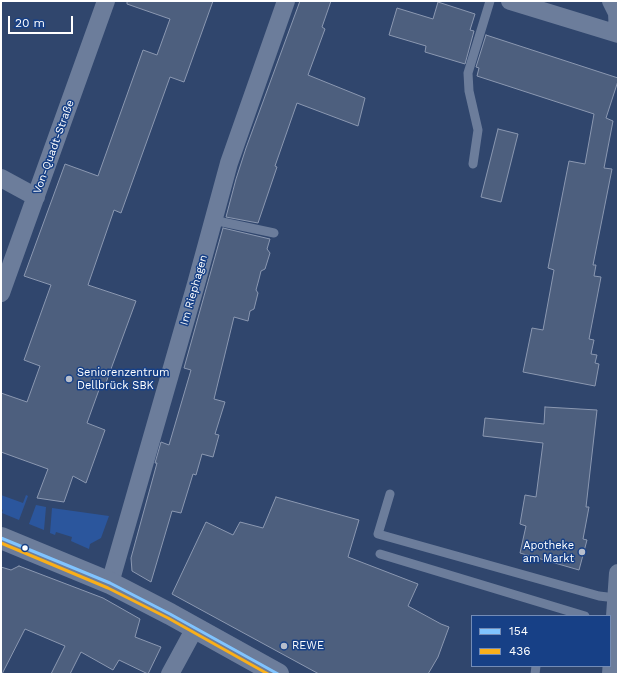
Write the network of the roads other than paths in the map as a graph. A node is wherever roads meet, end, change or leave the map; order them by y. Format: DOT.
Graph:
graph roads {
  1 [pos="106,1"];
  2 [pos="286,1"];
  3 [pos="490,1"];
  4 [pos="510,1"];
  5 [pos="611,1"];
  6 [pos="618,34"];
  7 [pos="473,164"];
  8 [pos="1,178"];
  9 [pos="36,197"];
  10 [pos="213,220"];
  11 [pos="274,233"];
  12 [pos="1,293"];
  13 [pos="390,494"];
  14 [pos="1,538"];
  15 [pos="380,554"];
  16 [pos="618,573"];
  17 [pos="110,582"];
  18 [pos="616,598"];
  19 [pos="582,615"];
  20 [pos="612,620"];
  21 [pos="195,628"];
  22 [pos="613,660"];
  23 [pos="170,674"];
  24 [pos="278,674"];
  1 -- 9 [label="street, Von-Quadt-Straße"];
  2 -- 10 [label="street, Im Riephagen"];
  3 -- 7 [label="lane"];
  4 -- 6 [label="street"];
  5 -- 6 [label="street"];
  8 -- 9 [label="street"];
  9 -- 12 [label="street, Von-Quadt-Straße"];
  10 -- 11 [label="lane"];
  10 -- 17 [label="street, Im Riephagen"];
  13 -- 18 [label="lane"];
  14 -- 17 [label="street"];
  15 -- 19 [label="lane"];
  16 -- 18 [label="street"];
  17 -- 21 [label="street"];
  18 -- 20 [label="street"];
  20 -- 22 [label="street"];
  21 -- 23 [label="street"];
  21 -- 24 [label="street"];
}
